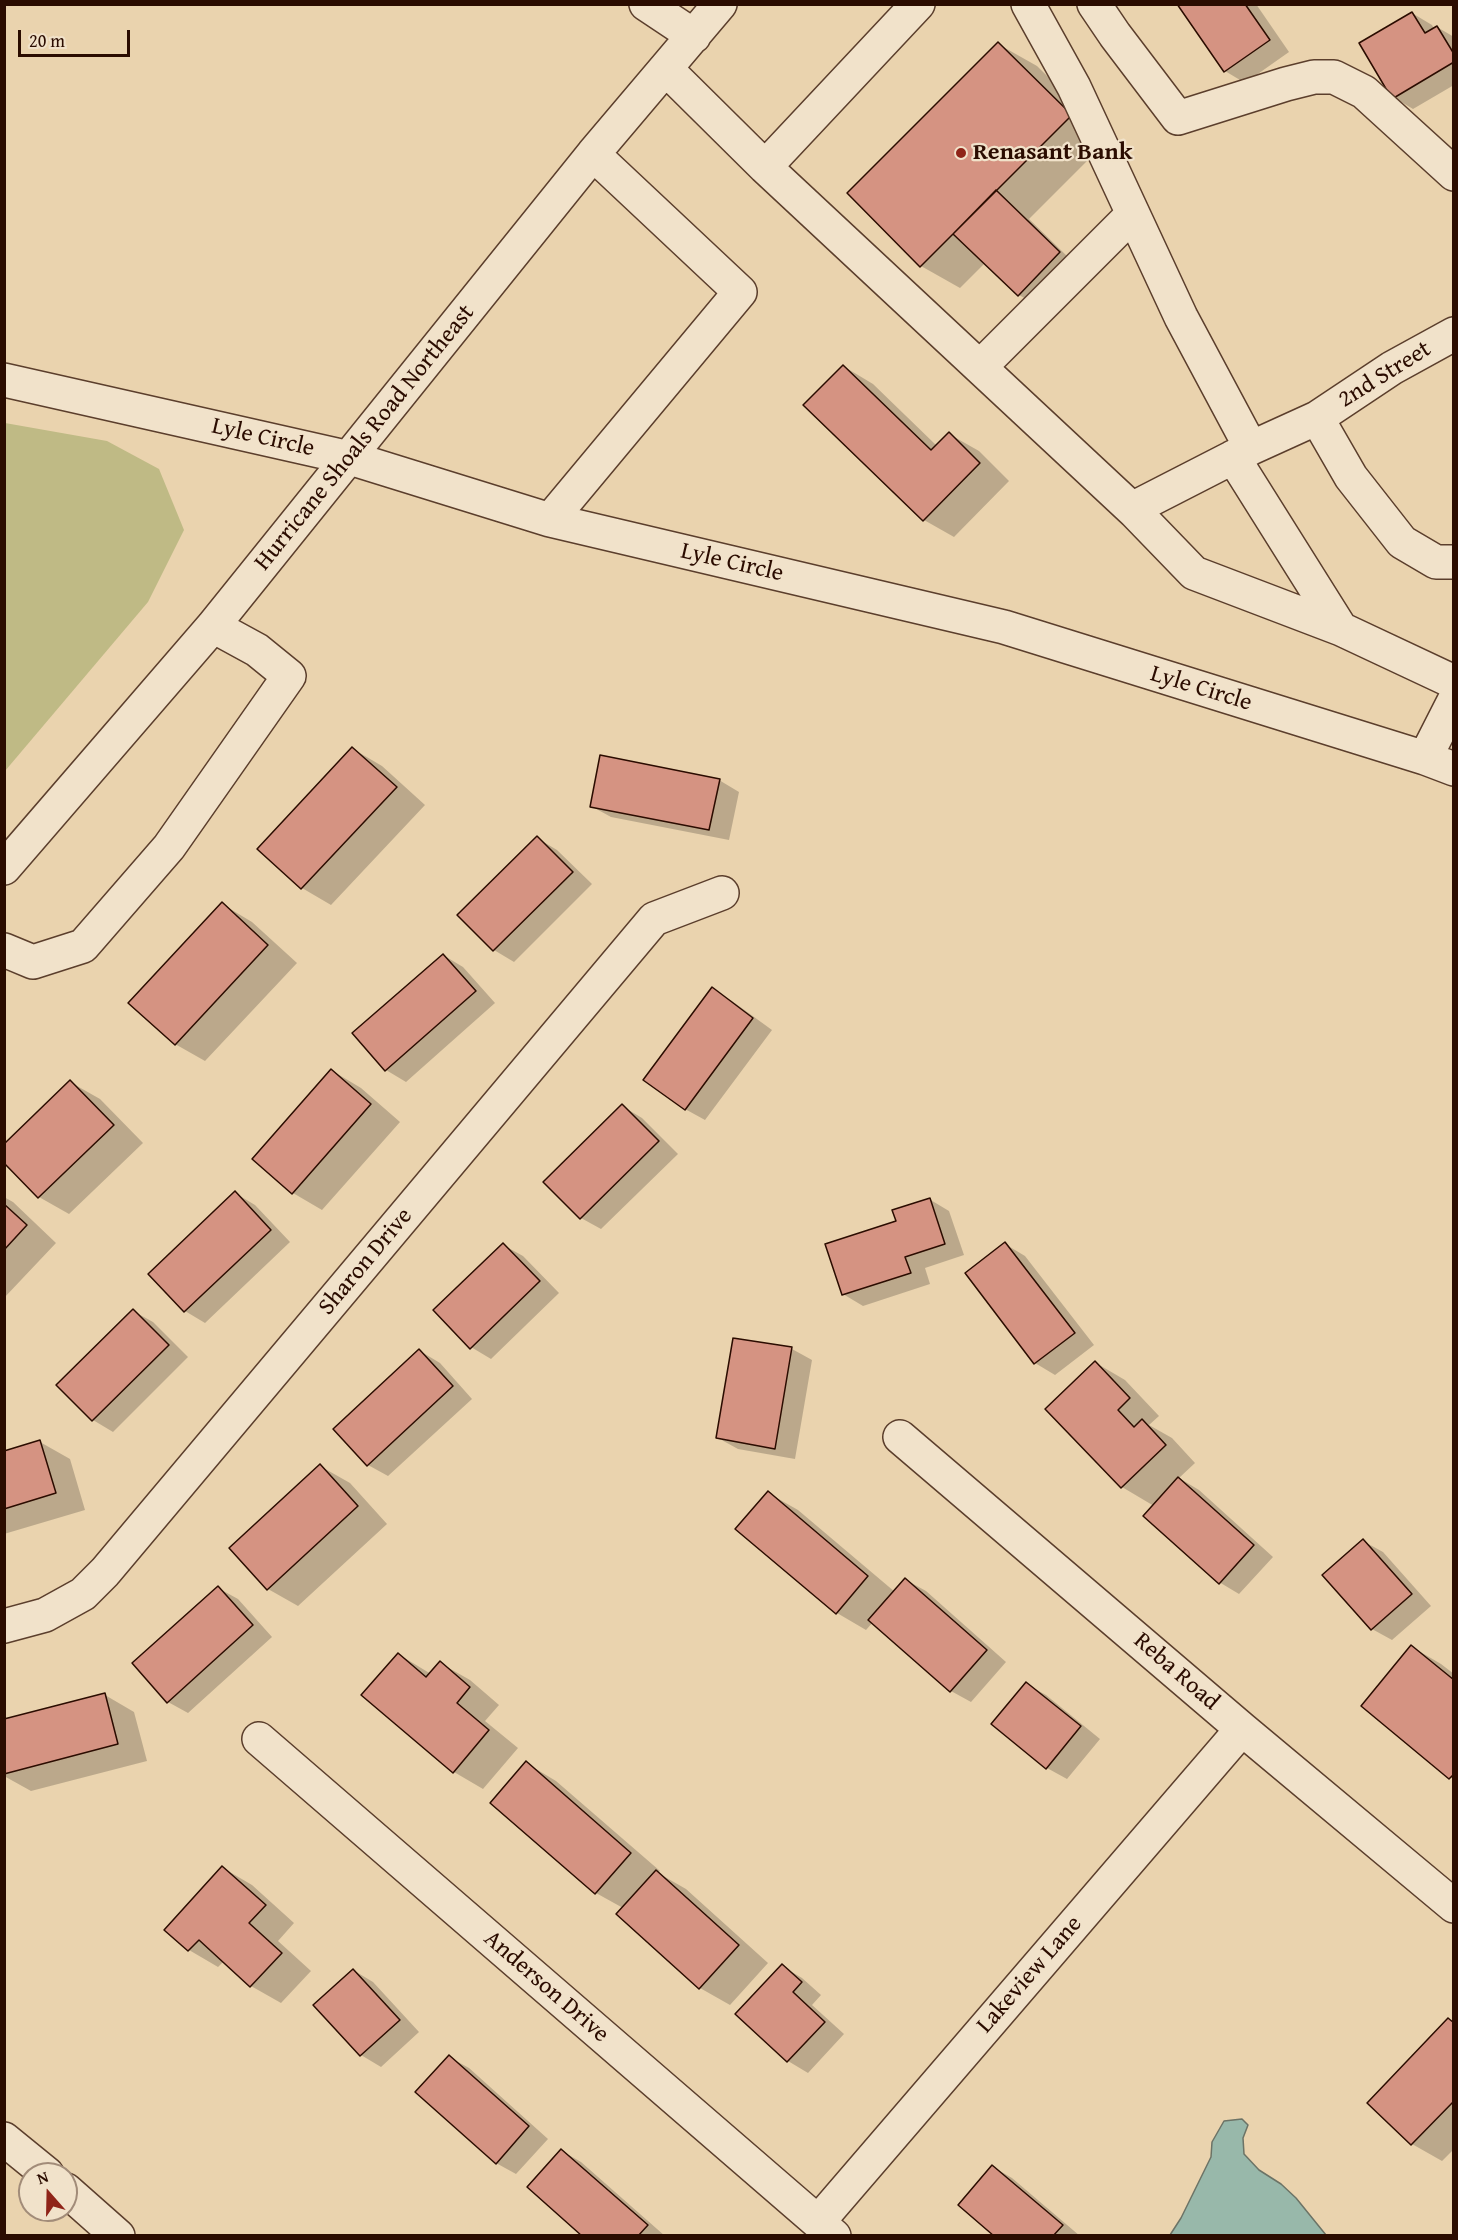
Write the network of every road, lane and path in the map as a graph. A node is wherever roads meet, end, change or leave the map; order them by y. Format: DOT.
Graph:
graph roads {
  1 [pos="646,4"];
  2 [pos="720,4"];
  3 [pos="918,4"];
  4 [pos="1028,4"];
  5 [pos="1094,4"];
  6 [pos="694,36"];
  7 [pos="666,69"];
  8 [pos="593,154"];
  9 [pos="765,167"];
  10 [pos="1454,174"];
  11 [pos="1134,214"];
  12 [pos="1454,334"];
  13 [pos="980,368"];
  14 [pos="4,380"];
  15 [pos="1317,418"];
  16 [pos="1242,452"];
  17 [pos="350,458"];
  18 [pos="1132,509"];
  19 [pos="550,520"];
  20 [pos="1454,562"];
  21 [pos="213,626"];
  22 [pos="1341,629"];
  23 [pos="1454,682"];
  24 [pos="1454,701"];
  25 [pos="1439,764"];
  26 [pos="4,868"];
  27 [pos="722,893"];
  28 [pos="4,950"];
  29 [pos="900,1437"];
  30 [pos="4,1626"];
  31 [pos="1242,1729"];
  32 [pos="259,1739"];
  33 [pos="1454,1905"];
  34 [pos="4,2139"];
  35 [pos="32,2162"];
  36 [pos="78,2200"];
  37 [pos="826,2229"];
  38 [pos="118,2235"];
  1 -- 6 [label="street"];
  2 -- 6 [label="street, Hurricane Shoals Road Northeast"];
  3 -- 9 [label="street"];
  4 -- 11 [label="street"];
  5 -- 10 [label="street"];
  6 -- 7 [label="street, Hurricane Shoals Road Northeast"];
  7 -- 8 [label="street, Hurricane Shoals Road Northeast"];
  7 -- 9 [label="street"];
  8 -- 17 [label="street, Hurricane Shoals Road Northeast"];
  8 -- 19 [label="street"];
  9 -- 13 [label="street"];
  11 -- 13 [label="street"];
  11 -- 16 [label="street"];
  12 -- 15 [label="street, 2nd Street"];
  13 -- 18 [label="street"];
  14 -- 17 [label="street, Lyle Circle"];
  15 -- 16 [label="street, 2nd Street"];
  15 -- 20 [label="street"];
  16 -- 18 [label="street, 2nd Street"];
  16 -- 22 [label="street"];
  17 -- 19 [label="street, Lyle Circle"];
  17 -- 21 [label="street, Hurricane Shoals Road Northeast"];
  18 -- 22 [label="street"];
  19 -- 25 [label="street, Lyle Circle"];
  21 -- 26 [label="street, Hurricane Shoals Road Northeast"];
  21 -- 28 [label="street"];
  22 -- 23 [label="street"];
  24 -- 25 [label="street"];
  27 -- 30 [label="street, Sharon Drive"];
  29 -- 31 [label="street, Reba Road"];
  31 -- 33 [label="street, Reba Road"];
  31 -- 37 [label="street, Lakeview Lane"];
  32 -- 37 [label="street, Anderson Drive"];
  34 -- 35 [label="street"];
  36 -- 38 [label="street"];
}
